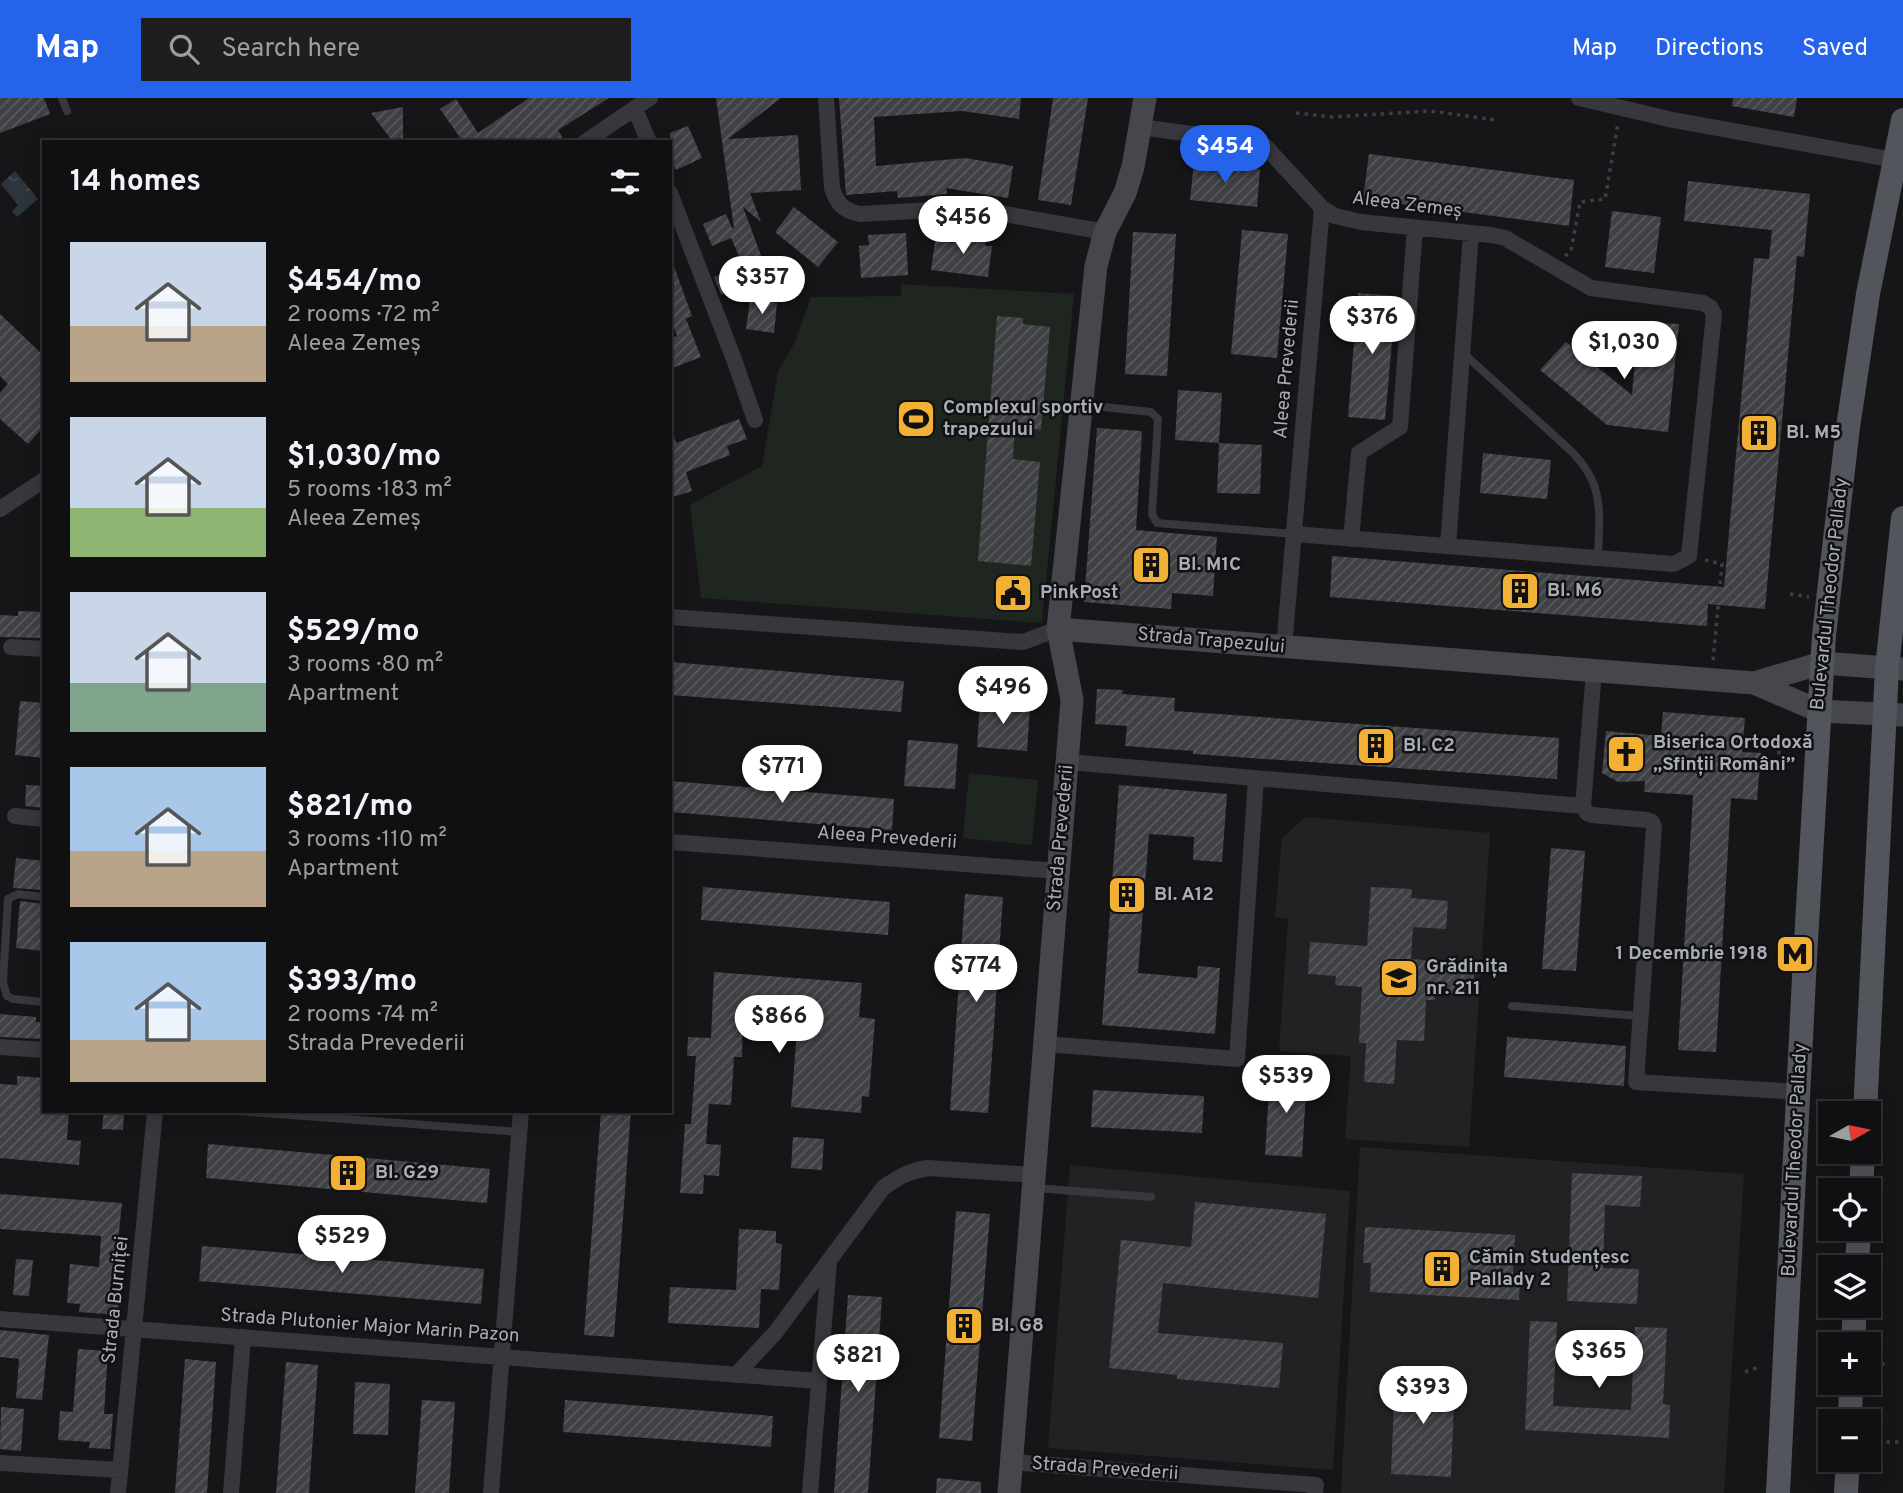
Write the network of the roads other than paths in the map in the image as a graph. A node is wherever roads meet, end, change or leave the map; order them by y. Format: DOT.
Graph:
graph roads {
  1 [pos="62,98"];
  2 [pos="650,98"];
  3 [pos="826,98"];
  4 [pos="1144,98"];
  5 [pos="1580,98"];
  6 [pos="635,109"];
  7 [pos="67,111"];
  8 [pos="1903,120"];
  9 [pos="1140,127"];
  10 [pos="587,140"];
  11 [pos="648,140"];
  12 [pos="1895,160"];
  13 [pos="672,198"];
  14 [pos="1322,208"];
  15 [pos="1415,228"];
  16 [pos="1105,232"];
  17 [pos="1471,233"];
  18 [pos="1462,351"];
  19 [pos="1081,405"];
  20 [pos="755,420"];
  21 [pos="42,481"];
  22 [pos="0,509"];
  23 [pos="1903,518"];
  24 [pos="1294,534"];
  25 [pos="1351,539"];
  26 [pos="1448,546"];
  27 [pos="1598,558"];
  28 [pos="672,617"];
  29 [pos="1058,629"];
  30 [pos="11,647"];
  31 [pos="1284,647"];
  32 [pos="42,649"];
  33 [pos="1822,663"];
  34 [pos="1895,669"];
  35 [pos="1594,671"];
  36 [pos="1755,683"];
  37 [pos="1819,711"];
  38 [pos="1894,715"];
  39 [pos="1068,762"];
  40 [pos="1256,778"];
  41 [pos="1583,806"];
  42 [pos="15,816"];
  43 [pos="42,819"];
  44 [pos="672,842"];
  45 [pos="1058,871"];
  46 [pos="42,897"];
  47 [pos="42,1002"];
  48 [pos="1512,1006"];
  49 [pos="1640,1016"];
  50 [pos="1045,1044"];
  51 [pos="0,1047"];
  52 [pos="42,1050"];
  53 [pos="1799,1092"];
  54 [pos="1866,1101"];
  55 [pos="155,1113"];
  56 [pos="265,1113"];
  57 [pos="521,1113"];
  58 [pos="519,1132"];
  59 [pos="1034,1182"];
  60 [pos="1151,1197"];
  61 [pos="829,1261"];
  62 [pos="0,1319"];
  63 [pos="135,1328"];
  64 [pos="243,1337"];
  65 [pos="502,1357"];
  66 [pos="736,1375"];
  67 [pos="819,1381"];
  68 [pos="1011,1462"];
  69 [pos="0,1463"];
  70 [pos="120,1470"];
  71 [pos="1847,1472"];
  72 [pos="118,1493"];
  73 [pos="231,1493"];
  74 [pos="491,1493"];
  75 [pos="810,1493"];
  76 [pos="1009,1493"];
  77 [pos="1315,1493"];
  78 [pos="1778,1493"];
  79 [pos="1846,1493"];
  1 -- 7 [label="lane"];
  2 -- 6 [label="street"];
  3 -- 16 [label="street"];
  4 -- 9 [label="street, Strada Prevederii"];
  5 -- 12 [label="street"];
  6 -- 10 [label="street"];
  6 -- 11 [label="street"];
  8 -- 12 [label="main road, Bulevardul Theodor Pallady"];
  9 -- 14 [label="street, Aleea Zemeș"];
  9 -- 16 [label="street, Strada Prevederii"];
  12 -- 33 [label="main road, Bulevardul Theodor Pallady"];
  13 -- 20 [label="street"];
  14 -- 15 [label="street, Aleea Zemeș"];
  14 -- 24 [label="street, Aleea Prevederii"];
  15 -- 17 [label="street, Aleea Zemeș"];
  15 -- 25 [label="street"];
  16 -- 19 [label="street, Strada Prevederii"];
  17 -- 18 [label="street"];
  17 -- 27 [label="street, Aleea Zemeș"];
  18 -- 26 [label="street"];
  18 -- 27 [label="lane"];
  19 -- 24 [label="lane"];
  19 -- 29 [label="street, Strada Prevederii"];
  21 -- 22 [label="street"];
  23 -- 34 [label="main road"];
  24 -- 25 [label="street"];
  24 -- 31 [label="street, Aleea Prevederii"];
  25 -- 26 [label="street"];
  26 -- 27 [label="street"];
  28 -- 29 [label="street, Strada Trapezului"];
  29 -- 31 [label="street, Strada Trapezului"];
  29 -- 39 [label="street, Strada Prevederii"];
  30 -- 32 [label="street"];
  31 -- 35 [label="street, Strada Trapezului"];
  33 -- 34 [label="street"];
  33 -- 36 [label="street, Strada Trapezului"];
  33 -- 37 [label="main road, Bulevardul Theodor Pallady"];
  34 -- 38 [label="main road"];
  35 -- 36 [label="street, Strada Trapezului"];
  35 -- 41 [label="street"];
  36 -- 37 [label="street, Strada Trapezului"];
  37 -- 38 [label="street"];
  37 -- 53 [label="main road, Bulevardul Theodor Pallady"];
  38 -- 54 [label="main road"];
  39 -- 40 [label="street"];
  39 -- 45 [label="street, Strada Prevederii"];
  40 -- 41 [label="street"];
  40 -- 50 [label="street"];
  41 -- 49 [label="street"];
  42 -- 43 [label="street"];
  44 -- 45 [label="street, Aleea Prevederii"];
  45 -- 50 [label="street, Strada Prevederii"];
  46 -- 47 [label="lane"];
  48 -- 49 [label="lane"];
  49 -- 53 [label="street"];
  50 -- 59 [label="street, Strada Prevederii"];
  51 -- 52 [label="street"];
  53 -- 78 [label="main road, Bulevardul Theodor Pallady"];
  55 -- 63 [label="street, Strada Burniței"];
  56 -- 58 [label="lane"];
  57 -- 58 [label="street"];
  58 -- 65 [label="street"];
  59 -- 60 [label="lane"];
  59 -- 61 [label="street"];
  59 -- 68 [label="street, Strada Prevederii"];
  61 -- 66 [label="street"];
  61 -- 67 [label="street"];
  62 -- 63 [label="street, Strada Plutonier Major Marin Pazon"];
  63 -- 64 [label="street, Strada Plutonier Major Marin Pazon"];
  63 -- 70 [label="street, Strada Burniței"];
  64 -- 65 [label="street, Strada Plutonier Major Marin Pazon"];
  64 -- 73 [label="street"];
  65 -- 66 [label="street, Strada Plutonier Major Marin Pazon"];
  65 -- 74 [label="street"];
  66 -- 67 [label="street, Strada Plutonier Major Marin Pazon"];
  67 -- 75 [label="street"];
  68 -- 76 [label="street, Strada Prevederii"];
  68 -- 77 [label="street, Strada Prevederii"];
  69 -- 70 [label="street"];
  70 -- 72 [label="street, Strada Burniței"];
  71 -- 79 [label="main road"];
}
